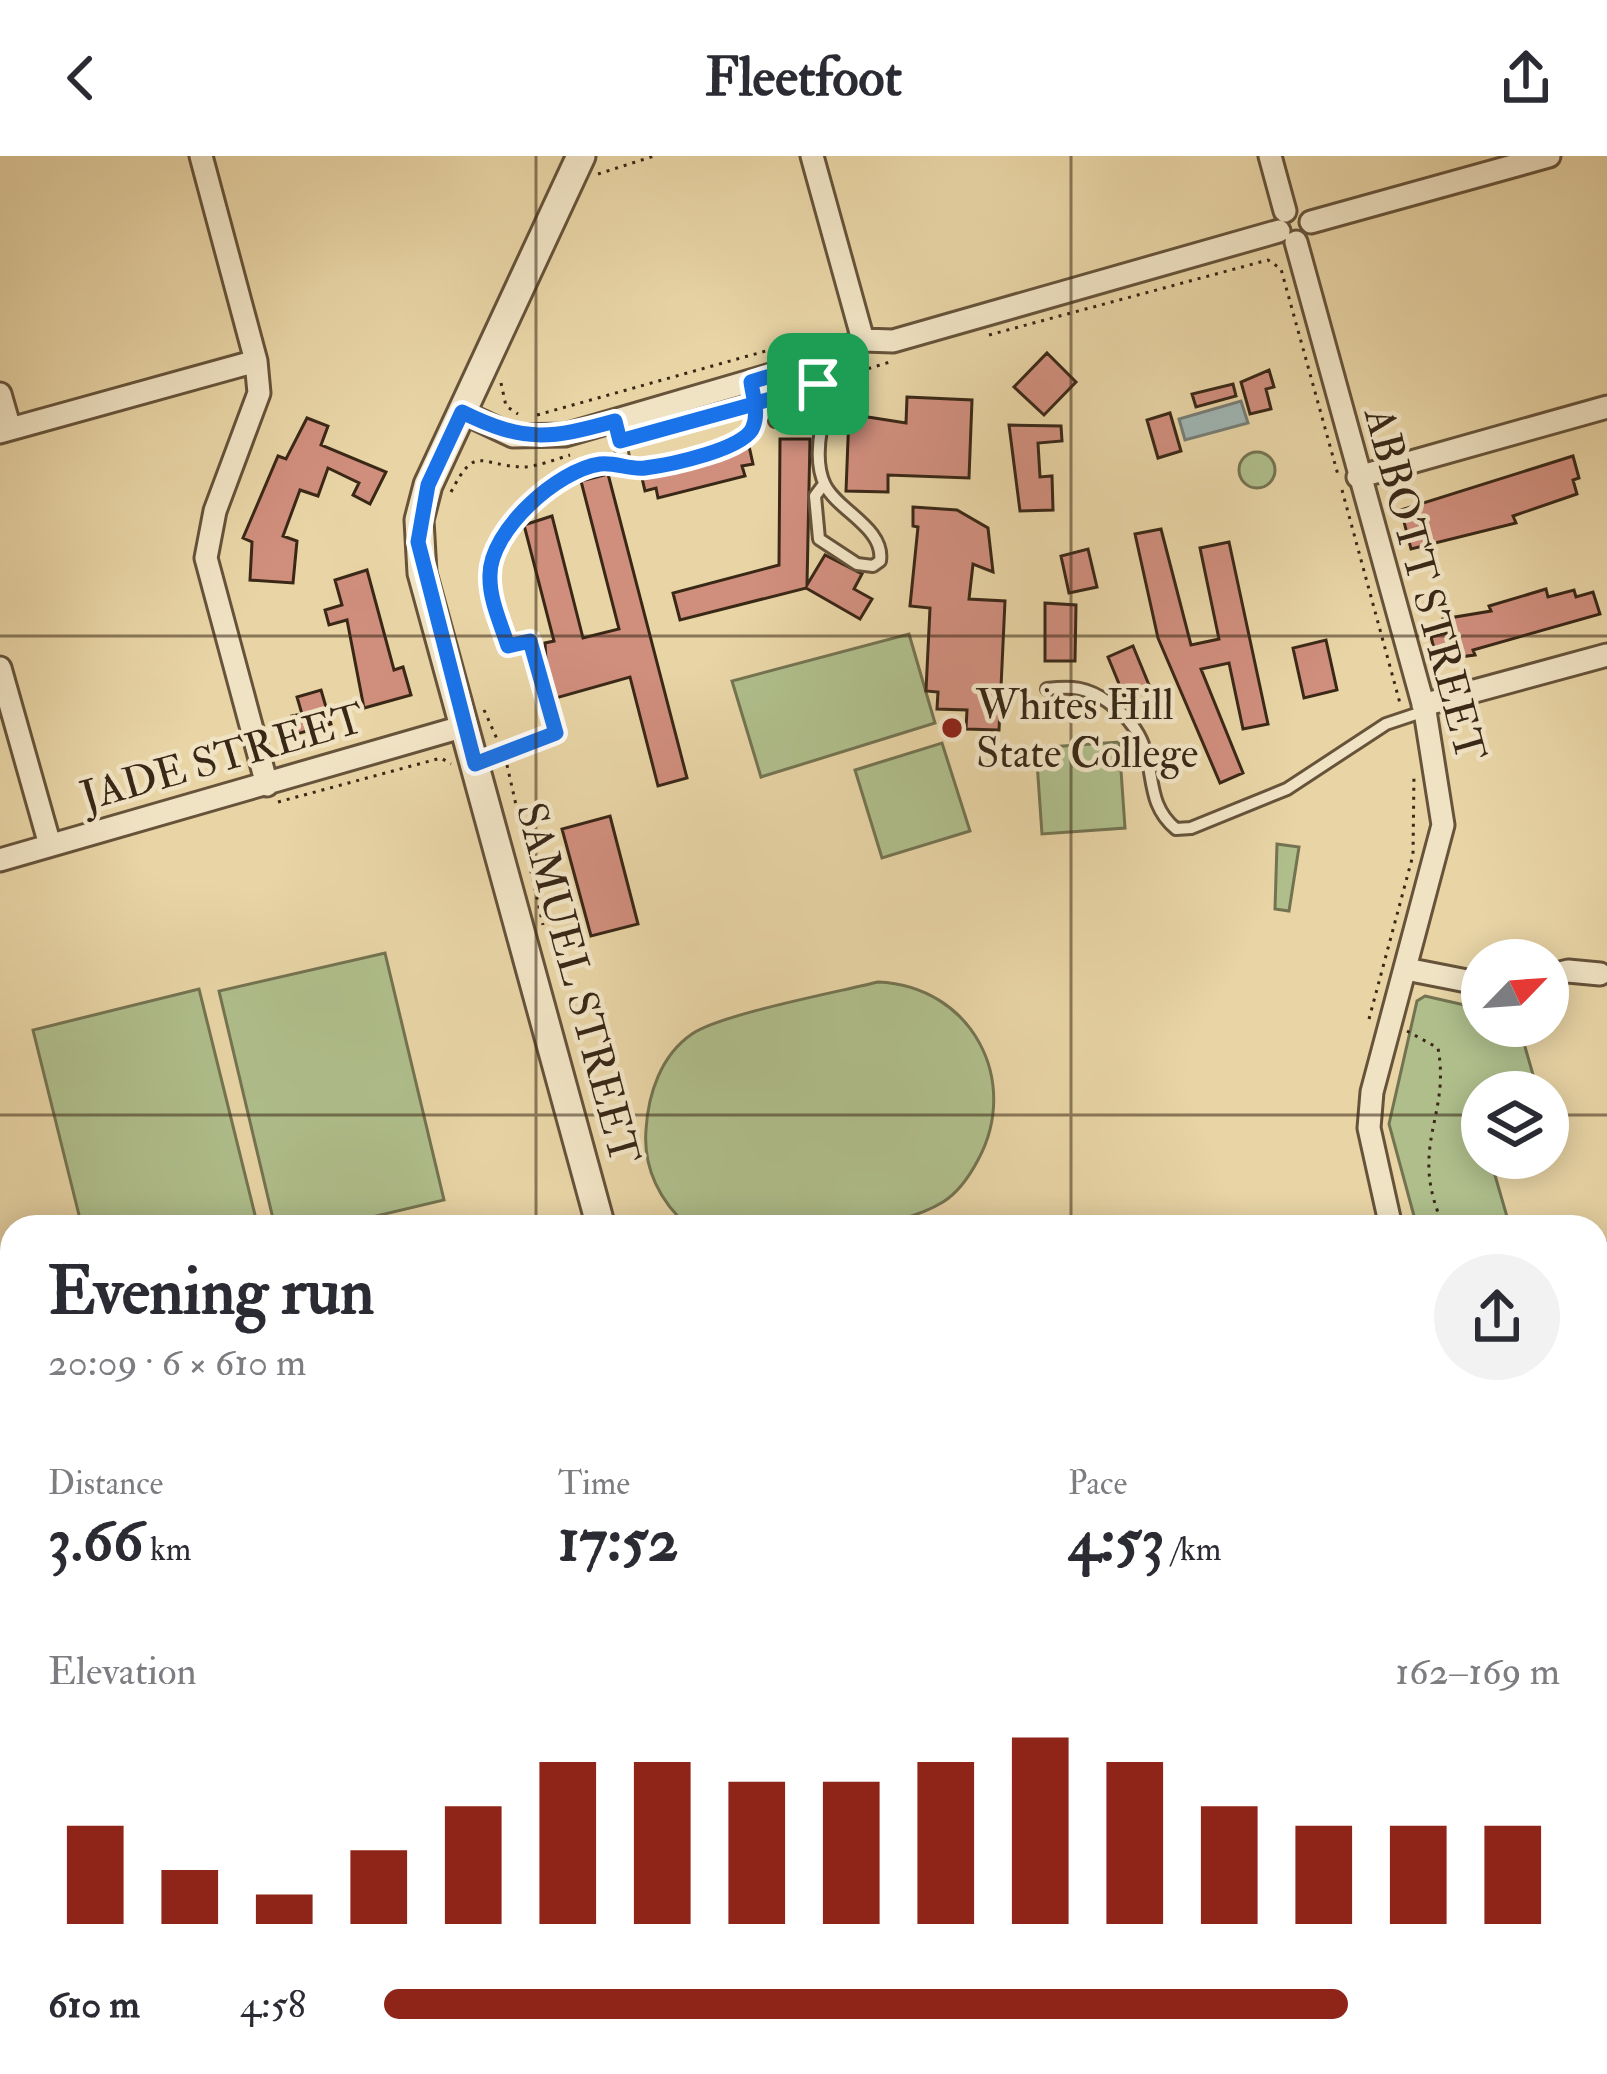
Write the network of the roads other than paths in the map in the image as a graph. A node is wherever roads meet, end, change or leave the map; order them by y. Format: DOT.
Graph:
graph roads {
  1 [pos="201,156"];
  2 [pos="812,156"];
  3 [pos="1270,156"];
  4 [pos="1549,156"];
  5 [pos="588,166"];
  6 [pos="1287,228"];
  7 [pos="862,340"];
  8 [pos="838,343"];
  9 [pos="256,361"];
  10 [pos="753,393"];
  11 [pos="0,394"];
  12 [pos="1607,407"];
  13 [pos="462,412"];
  14 [pos="820,419"];
  15 [pos="775,421"];
  16 [pos="5,431"];
  17 [pos="618,431"];
  18 [pos="626,466"];
  19 [pos="1358,477"];
  20 [pos="824,484"];
  21 [pos="1607,655"];
  22 [pos="0,668"];
  23 [pos="1047,689"];
  24 [pos="1417,711"];
  25 [pos="474,717"];
  26 [pos="466,773"];
  27 [pos="267,785"];
  28 [pos="50,845"];
  29 [pos="0,860"];
  30 [pos="1406,968"];
  31 [pos="1569,971"];
  32 [pos="1600,974"];
  33 [pos="1461,980"];
  34 [pos="597,1215"];
  35 [pos="1388,1215"];
  1 -- 9 [label="street"];
  2 -- 7 [label="street"];
  3 -- 6 [label="street, ABBOTT STREET"];
  4 -- 6 [label="street"];
  5 -- 13 [label="street, SAMUEL STREET"];
  6 -- 7 [label="street"];
  6 -- 19 [label="street, ABBOTT STREET"];
  7 -- 8 [label="street"];
  8 -- 10 [label="street"];
  8 -- 14 [label="lane"];
  9 -- 16 [label="street"];
  9 -- 27 [label="street"];
  10 -- 17 [label="street"];
  10 -- 18 [label="lane"];
  11 -- 16 [label="street"];
  12 -- 19 [label="street"];
  13 -- 17 [label="street"];
  13 -- 25 [label="street, SAMUEL STREET"];
  14 -- 15 [label="lane"];
  14 -- 20 [label="lane"];
  17 -- 18 [label="lane"];
  18 -- 26 [label="lane"];
  19 -- 24 [label="street, ABBOTT STREET"];
  20 -- 20 [label="lane"];
  21 -- 24 [label="street"];
  22 -- 28 [label="street"];
  23 -- 24 [label="lane"];
  24 -- 30 [label="street, ABBOTT STREET"];
  25 -- 26 [label="street, SAMUEL STREET"];
  25 -- 27 [label="street, JADE STREET"];
  26 -- 34 [label="street, SAMUEL STREET"];
  27 -- 28 [label="street, JADE STREET"];
  28 -- 29 [label="street, JADE STREET"];
  30 -- 33 [label="street"];
  30 -- 35 [label="street, ABBOTT STREET"];
  31 -- 32 [label="street"];
}
